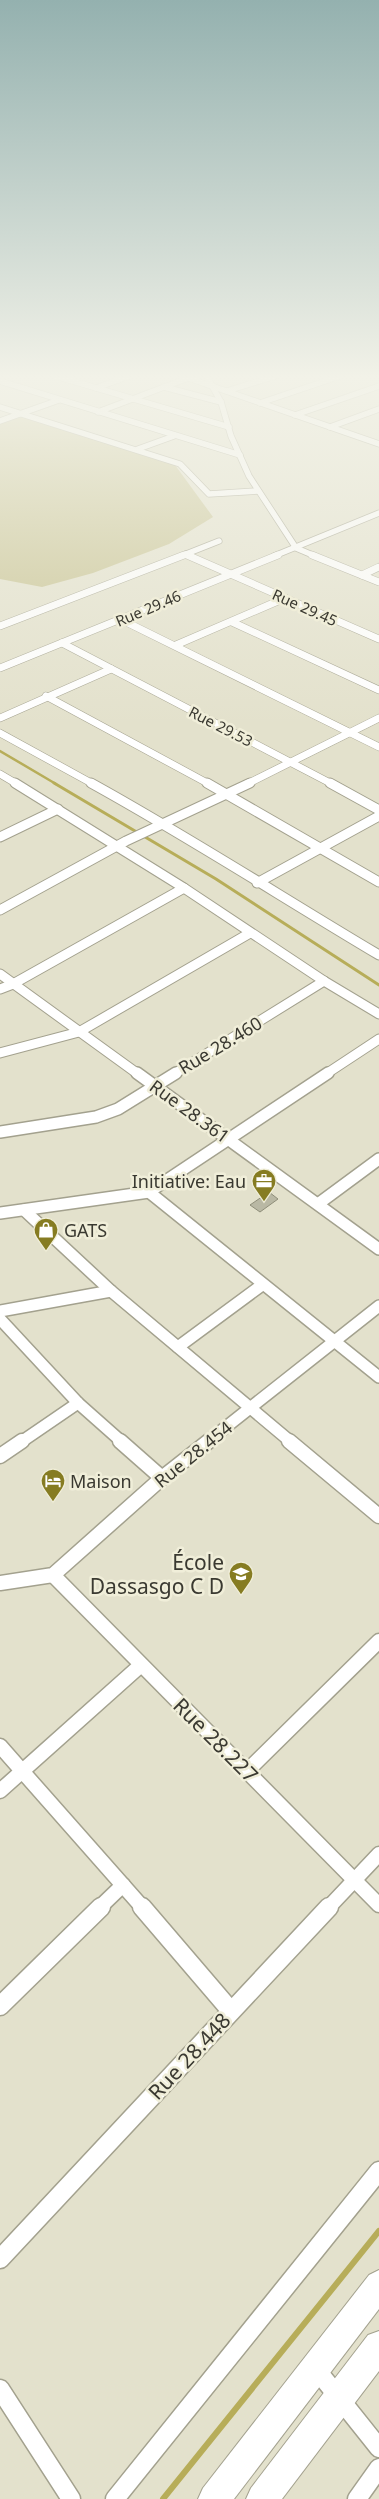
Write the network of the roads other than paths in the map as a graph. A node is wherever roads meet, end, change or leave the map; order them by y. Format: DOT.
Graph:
graph roads {
  1 [pos="258,491"];
  2 [pos="207,492"];
  3 [pos="248,492"];
  4 [pos="379,513"];
  5 [pos="219,541"];
  6 [pos="296,548"];
  7 [pos="186,554"];
  8 [pos="379,567"];
  9 [pos="231,574"];
  10 [pos="372,576"];
  11 [pos="379,582"];
  12 [pos="285,598"];
  13 [pos="122,620"];
  14 [pos="232,622"];
  15 [pos="0,626"];
  16 [pos="379,639"];
  17 [pos="62,643"];
  18 [pos="176,645"];
  19 [pos="0,668"];
  20 [pos="110,669"];
  21 [pos="379,690"];
  22 [pos="46,696"];
  23 [pos="0,718"];
  24 [pos="379,718"];
  25 [pos="0,733"];
  26 [pos="350,733"];
  27 [pos="379,747"];
  28 [pos="293,763"];
  29 [pos="0,774"];
  30 [pos="227,794"];
  31 [pos="58,809"];
  32 [pos="379,810"];
  33 [pos="379,816"];
  34 [pos="160,825"];
  35 [pos="0,837"];
  36 [pos="117,846"];
  37 [pos="320,849"];
  38 [pos="379,882"];
  39 [pos="257,883"];
  40 [pos="184,888"];
  41 [pos="0,910"];
  42 [pos="250,933"];
  43 [pos="379,955"];
  44 [pos="0,974"];
  45 [pos="324,981"];
  46 [pos="13,984"];
  47 [pos="0,989"];
  48 [pos="379,1014"];
  49 [pos="79,1032"];
  50 [pos="379,1039"];
  51 [pos="0,1053"];
  52 [pos="154,1085"];
  53 [pos="0,1132"];
  54 [pos="228,1140"];
  55 [pos="379,1159"];
  56 [pos="149,1192"];
  57 [pos="318,1204"];
  58 [pos="24,1210"];
  59 [pos="0,1213"];
  60 [pos="379,1249"];
  61 [pos="262,1285"];
  62 [pos="111,1291"];
  63 [pos="379,1306"];
  64 [pos="0,1311"];
  65 [pos="0,1319"];
  66 [pos="334,1343"];
  67 [pos="178,1347"];
  68 [pos="379,1378"];
  69 [pos="78,1403"];
  70 [pos="251,1408"];
  71 [pos="0,1456"];
  72 [pos="162,1478"];
  73 [pos="379,1516"];
  74 [pos="53,1574"];
  75 [pos="0,1583"];
  76 [pos="379,1641"];
  77 [pos="141,1665"];
  78 [pos="0,1746"];
  79 [pos="23,1770"];
  80 [pos="247,1771"];
  81 [pos="0,1791"];
  82 [pos="379,1854"];
  83 [pos="354,1880"];
  84 [pos="123,1885"];
  85 [pos="379,1905"];
  86 [pos="0,2006"];
  87 [pos="231,2011"];
  88 [pos="379,2171"];
  89 [pos="0,2259"];
  90 [pos="379,2285"];
  91 [pos="379,2346"];
  92 [pos="315,2368"];
  93 [pos="0,2389"];
  94 [pos="338,2400"];
  95 [pos="379,2448"];
  96 [pos="379,2468"];
  97 [pos="72,2499"];
  98 [pos="115,2499"];
  99 [pos="214,2499"];
  100 [pos="262,2499"];
  101 [pos="357,2499"];
  1 -- 6 [label="street"];
  2 -- 3 [label="street"];
  4 -- 6 [label="street, Rue 29.46"];
  5 -- 7 [label="street"];
  6 -- 9 [label="street, Rue 29.46"];
  6 -- 10 [label="street"];
  7 -- 9 [label="street, Rue 29.45"];
  7 -- 15 [label="street"];
  8 -- 10 [label="street"];
  9 -- 12 [label="street, Rue 29.45"];
  9 -- 13 [label="street, Rue 29.46"];
  10 -- 11 [label="street"];
  12 -- 14 [label="street"];
  12 -- 16 [label="street, Rue 29.45"];
  13 -- 17 [label="street, Rue 29.46"];
  13 -- 18 [label="street"];
  14 -- 18 [label="street"];
  14 -- 21 [label="street"];
  17 -- 19 [label="street, Rue 29.46"];
  17 -- 20 [label="street, Rue 29.53"];
  18 -- 26 [label="street"];
  20 -- 22 [label="street"];
  20 -- 28 [label="street, Rue 29.53"];
  22 -- 23 [label="street"];
  22 -- 30 [label="street"];
  24 -- 26 [label="street"];
  25 -- 34 [label="street"];
  26 -- 27 [label="street"];
  26 -- 28 [label="street"];
  28 -- 30 [label="street"];
  28 -- 32 [label="street, Rue 29.53"];
  29 -- 31 [label="street"];
  30 -- 34 [label="street"];
  30 -- 37 [label="street"];
  31 -- 35 [label="street"];
  31 -- 36 [label="street"];
  33 -- 37 [label="street"];
  34 -- 36 [label="street"];
  34 -- 39 [label="street"];
  36 -- 40 [label="street"];
  36 -- 41 [label="street"];
  37 -- 38 [label="street"];
  37 -- 39 [label="street"];
  39 -- 43 [label="street"];
  40 -- 42 [label="street"];
  40 -- 46 [label="street"];
  42 -- 45 [label="street"];
  42 -- 49 [label="street"];
  44 -- 46 [label="street, Rue 28.361"];
  45 -- 48 [label="street"];
  45 -- 52 [label="street, Rue 28.460"];
  46 -- 47 [label="street"];
  46 -- 49 [label="street, Rue 28.361"];
  49 -- 51 [label="street"];
  49 -- 52 [label="street, Rue 28.361"];
  50 -- 54 [label="street"];
  52 -- 53 [label="street, Rue 28.460"];
  52 -- 54 [label="street, Rue 28.361"];
  54 -- 56 [label="street"];
  54 -- 57 [label="street, Rue 28.361"];
  55 -- 57 [label="street"];
  56 -- 58 [label="street"];
  56 -- 61 [label="street"];
  57 -- 60 [label="street, Rue 28.361"];
  58 -- 59 [label="street"];
  58 -- 62 [label="street"];
  61 -- 66 [label="street"];
  61 -- 67 [label="street"];
  62 -- 64 [label="street"];
  62 -- 67 [label="street"];
  63 -- 66 [label="street, Rue 28.454"];
  65 -- 69 [label="street"];
  66 -- 68 [label="street"];
  66 -- 70 [label="street, Rue 28.454"];
  67 -- 70 [label="street"];
  69 -- 71 [label="street"];
  69 -- 72 [label="street"];
  70 -- 72 [label="street, Rue 28.454"];
  70 -- 73 [label="street"];
  72 -- 74 [label="street, Rue 28.454"];
  74 -- 75 [label="street"];
  74 -- 77 [label="street, Rue 28.227"];
  76 -- 80 [label="street"];
  77 -- 79 [label="street"];
  77 -- 80 [label="street, Rue 28.227"];
  78 -- 79 [label="street"];
  79 -- 81 [label="street"];
  79 -- 84 [label="street"];
  80 -- 83 [label="street, Rue 28.227"];
  82 -- 83 [label="street, Rue 28.448"];
  83 -- 85 [label="street, Rue 28.227"];
  83 -- 87 [label="street, Rue 28.448"];
  84 -- 86 [label="street"];
  84 -- 87 [label="street"];
  87 -- 89 [label="street, Rue 28.448"];
  88 -- 98 [label="street"];
  90 -- 92 [label="main road"];
  91 -- 94 [label="main road"];
  92 -- 94 [label="street"];
  92 -- 99 [label="main road"];
  93 -- 97 [label="street"];
  94 -- 95 [label="street"];
  94 -- 100 [label="main road"];
  96 -- 101 [label="street"];
}
